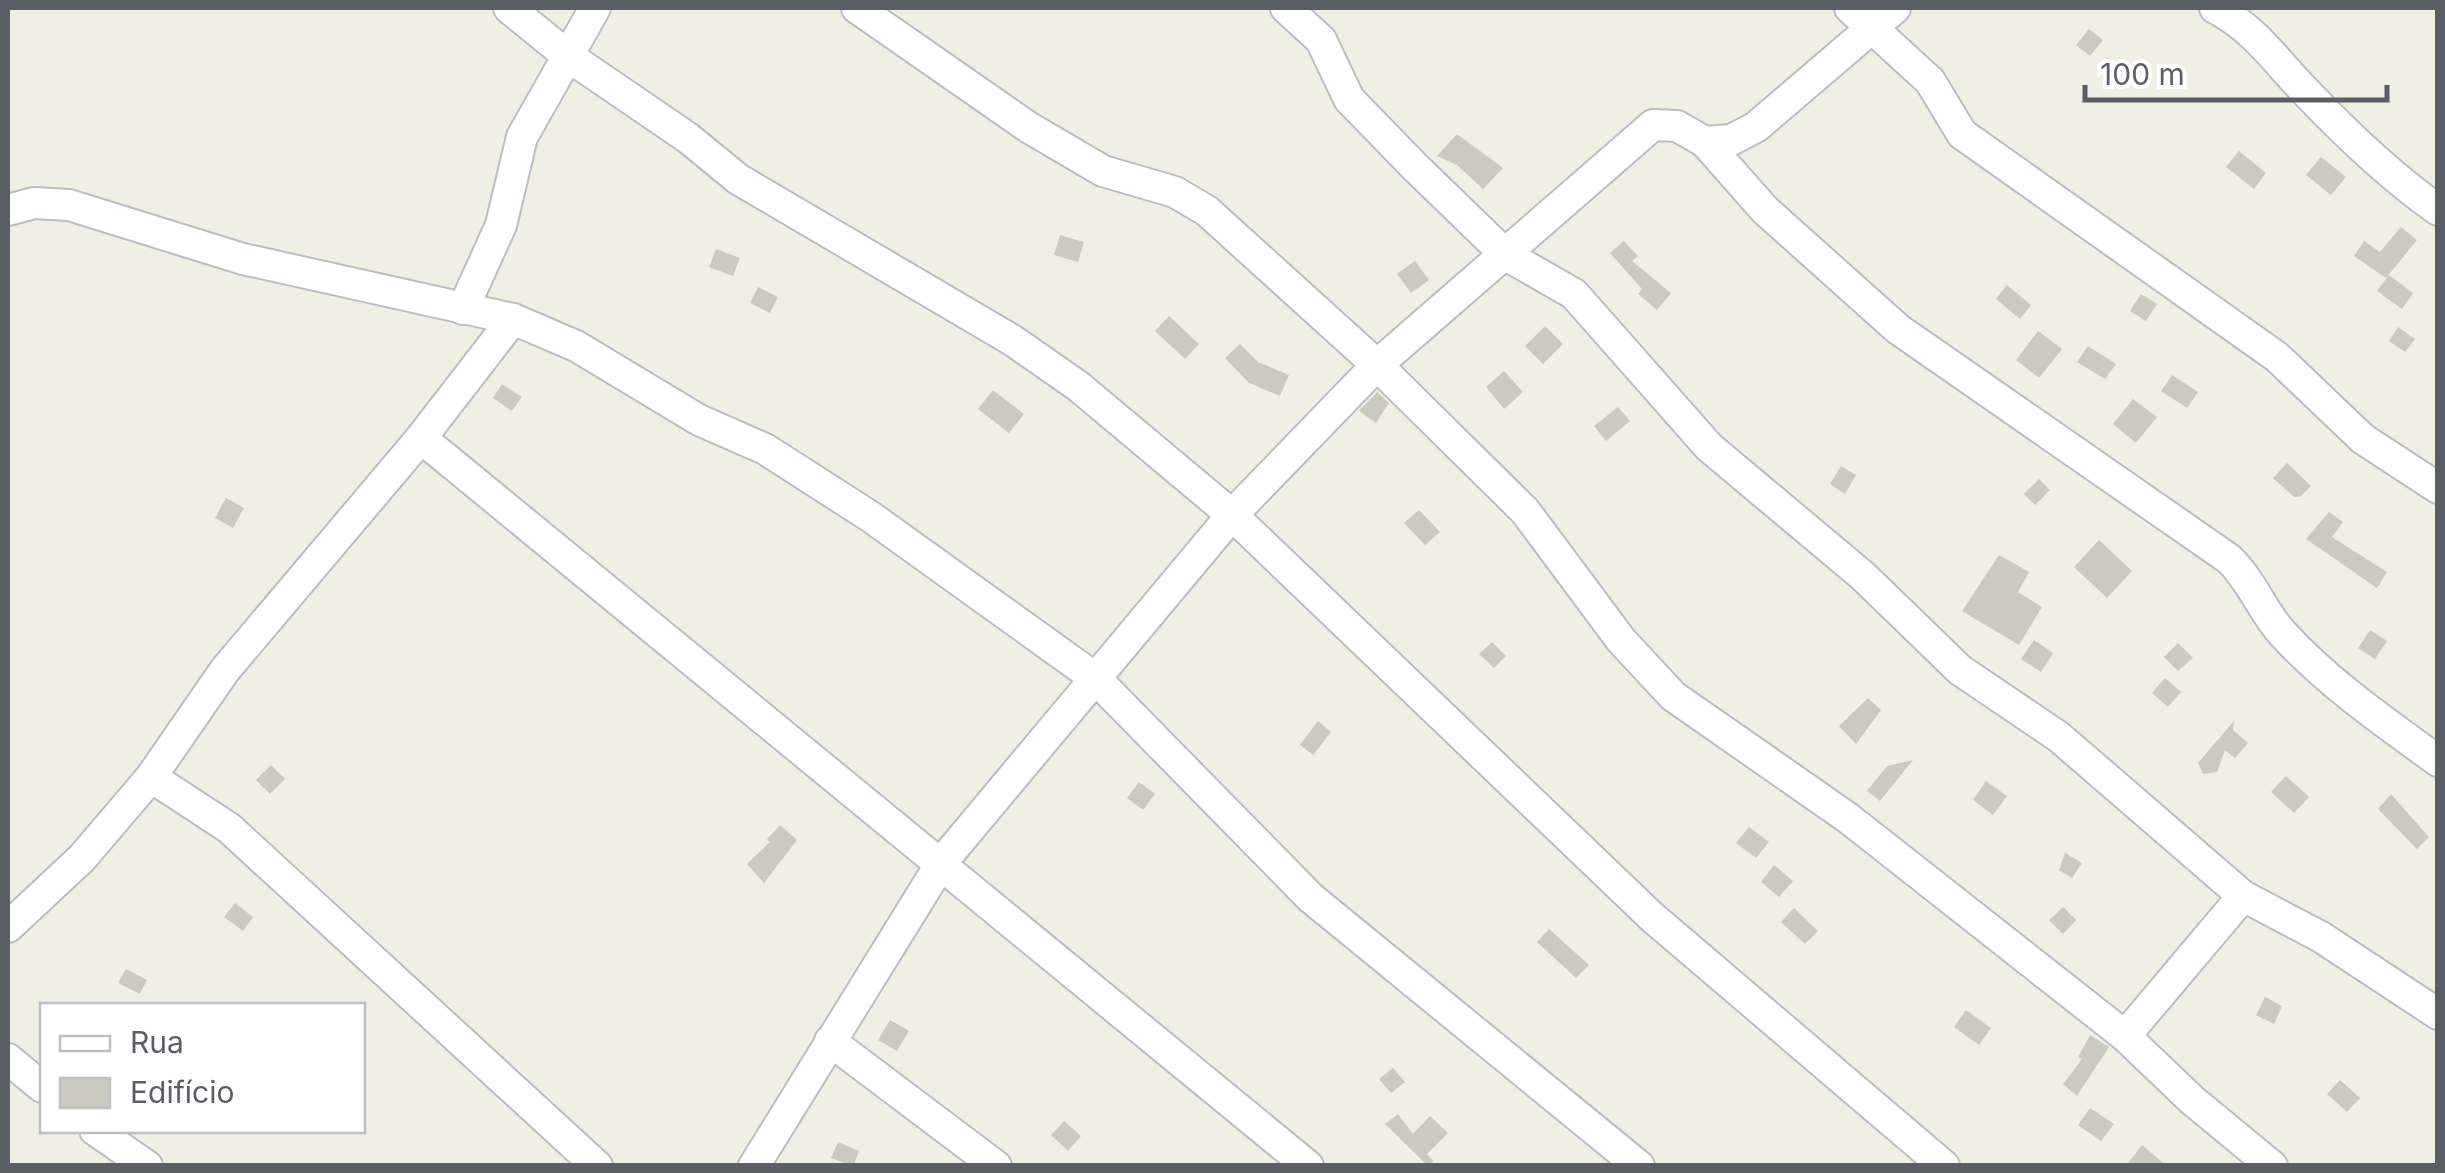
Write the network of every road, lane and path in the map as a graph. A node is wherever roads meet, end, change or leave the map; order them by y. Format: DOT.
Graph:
graph roads {
  1 [pos="508,8"];
  2 [pos="595,8"];
  3 [pos="857,8"];
  4 [pos="1286,8"];
  5 [pos="1896,8"];
  6 [pos="2215,8"];
  7 [pos="1860,19"];
  8 [pos="568,56"];
  9 [pos="1705,142"];
  10 [pos="8,210"];
  11 [pos="2438,210"];
  12 [pos="1506,255"];
  13 [pos="462,309"];
  14 [pos="514,318"];
  15 [pos="1378,365"];
  16 [pos="422,438"];
  17 [pos="2438,488"];
  18 [pos="1232,515"];
  19 [pos="1095,678"];
  20 [pos="2438,761"];
  21 [pos="151,777"];
  22 [pos="942,862"];
  23 [pos="2243,896"];
  24 [pos="8,927"];
  25 [pos="2438,1014"];
  26 [pos="2126,1036"];
  27 [pos="830,1041"];
  28 [pos="8,1058"];
  29 [pos="40,1085"];
  30 [pos="99,1133"];
  31 [pos="147,1166"];
  32 [pos="597,1166"];
  33 [pos="754,1166"];
  34 [pos="996,1166"];
  35 [pos="1308,1166"];
  36 [pos="1640,1166"];
  37 [pos="1944,1166"];
  38 [pos="2272,1166"];
  1 -- 8 [label="street"];
  2 -- 8 [label="street"];
  3 -- 15 [label="street"];
  4 -- 12 [label="street"];
  5 -- 7 [label="street"];
  6 -- 11 [label="street"];
  7 -- 9 [label="street"];
  7 -- 17 [label="street"];
  8 -- 13 [label="street"];
  8 -- 18 [label="street"];
  9 -- 12 [label="street"];
  9 -- 20 [label="street"];
  10 -- 13 [label="street"];
  12 -- 15 [label="street"];
  12 -- 23 [label="street"];
  13 -- 14 [label="street"];
  14 -- 16 [label="street"];
  14 -- 19 [label="street"];
  15 -- 18 [label="street"];
  15 -- 26 [label="street"];
  16 -- 21 [label="street"];
  16 -- 22 [label="street"];
  18 -- 19 [label="street"];
  18 -- 37 [label="street"];
  19 -- 22 [label="street"];
  19 -- 36 [label="street"];
  21 -- 24 [label="street"];
  21 -- 32 [label="street"];
  22 -- 27 [label="street"];
  22 -- 35 [label="street"];
  23 -- 25 [label="street"];
  23 -- 26 [label="street"];
  26 -- 38 [label="street"];
  27 -- 33 [label="street"];
  27 -- 34 [label="street"];
  28 -- 29 [label="street"];
  30 -- 31 [label="street"];
}
